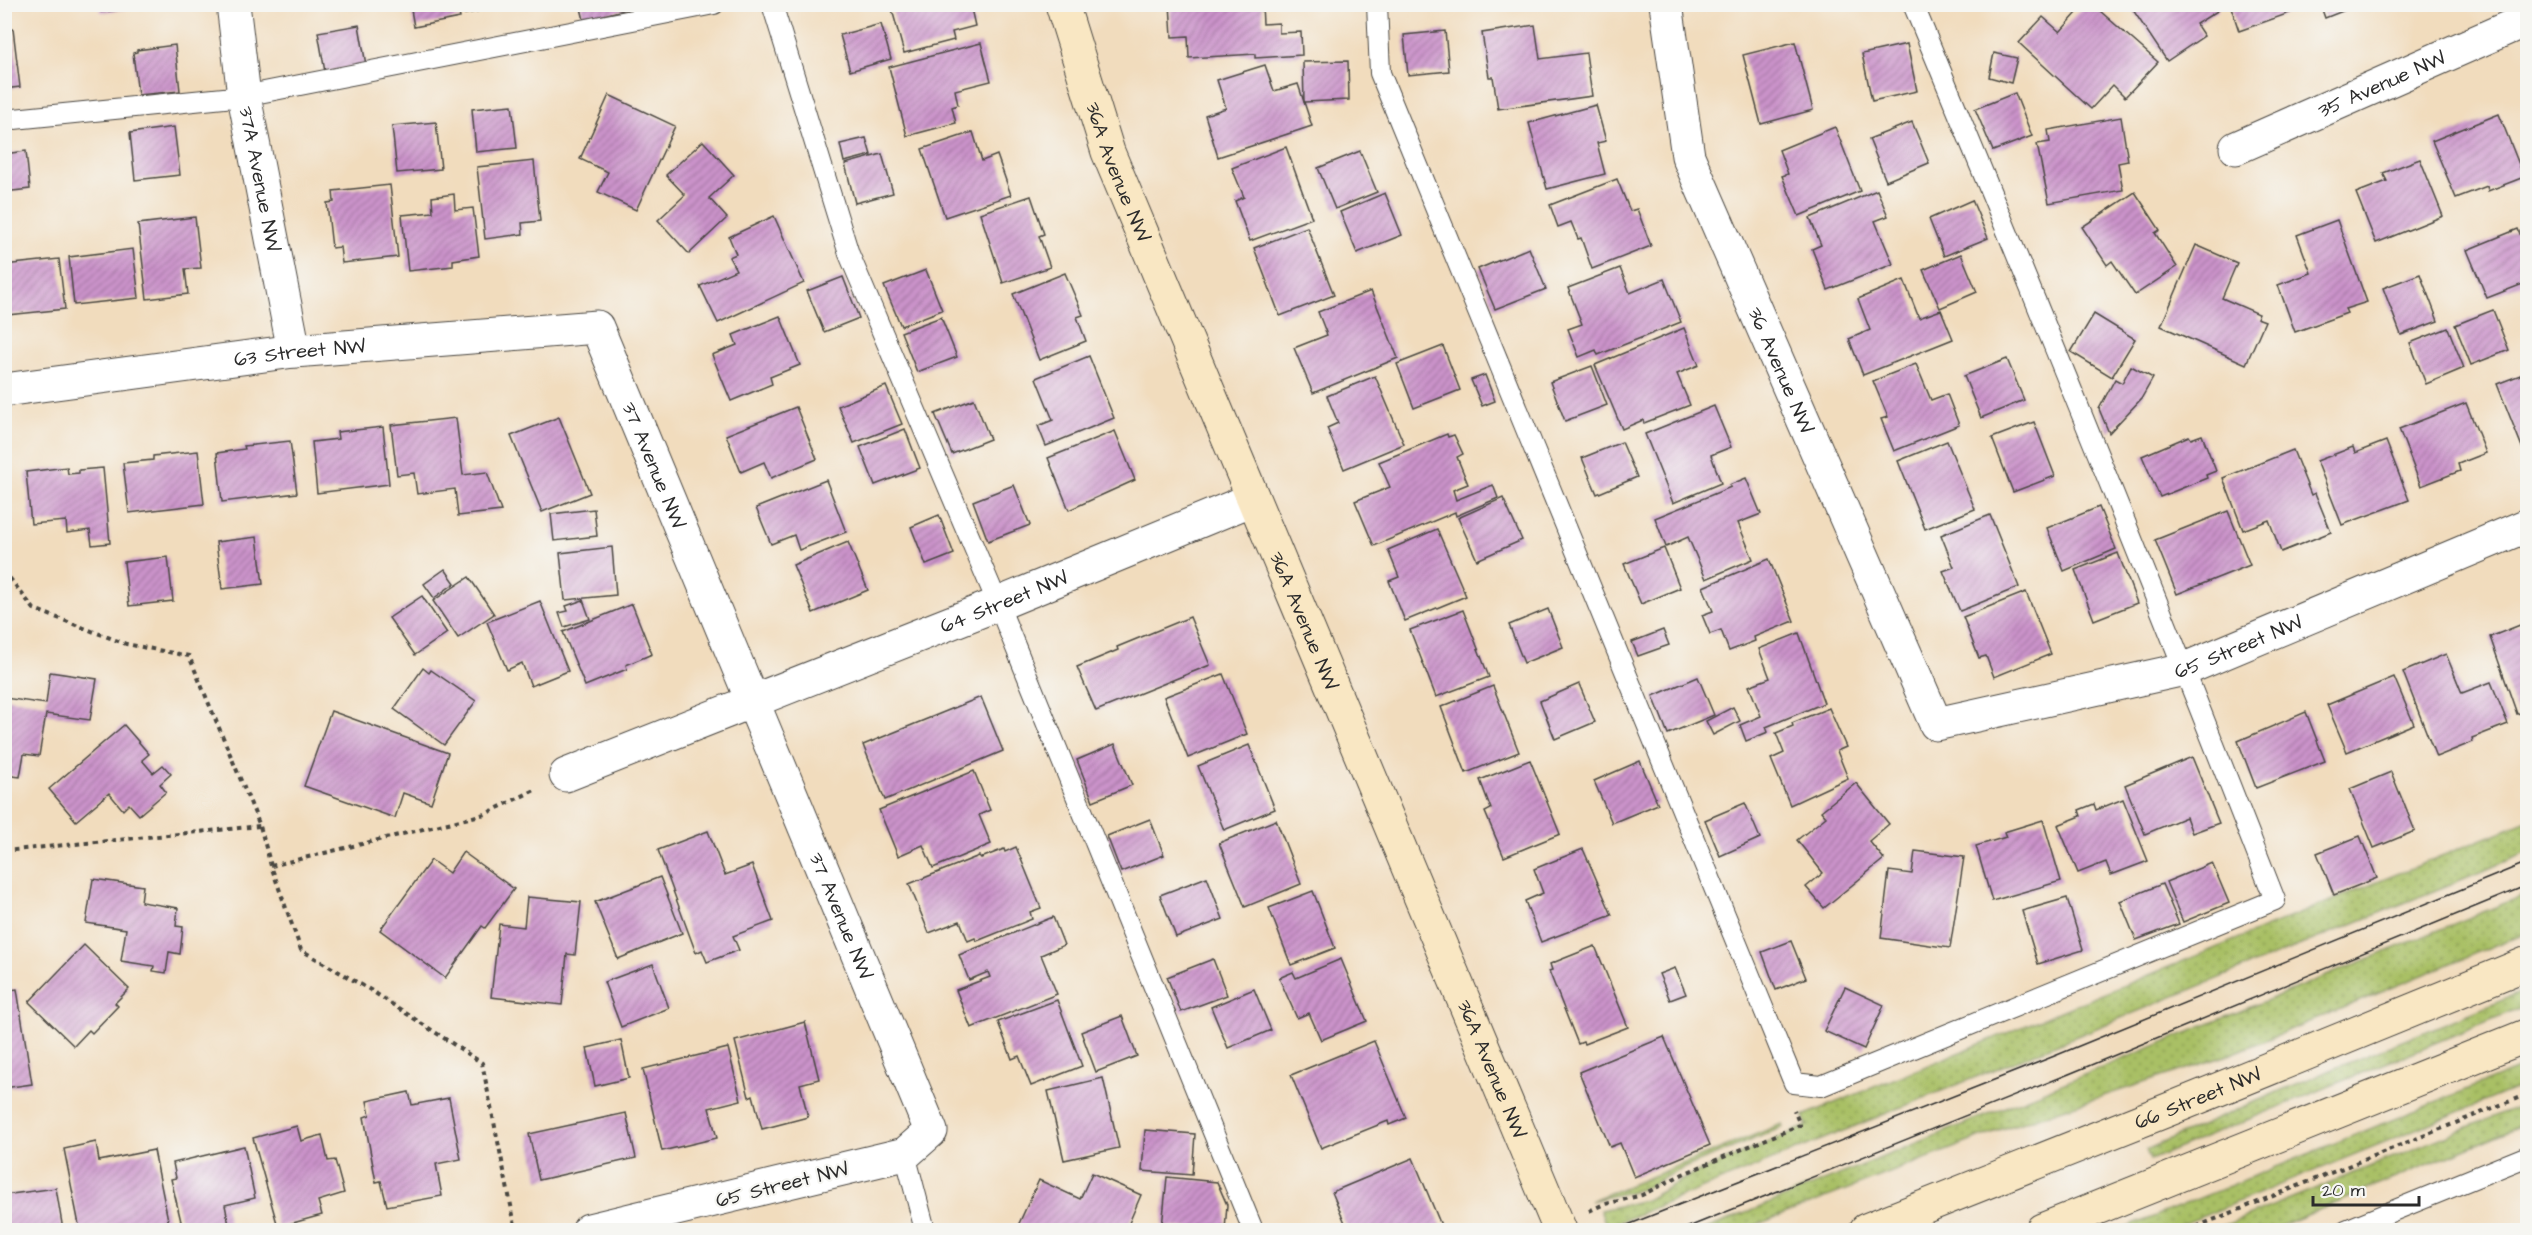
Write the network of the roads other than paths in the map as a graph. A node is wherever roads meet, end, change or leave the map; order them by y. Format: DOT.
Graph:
graph roads {
  1 [pos="233,4"];
  2 [pos="714,4"];
  3 [pos="772,4"];
  4 [pos="1062,4"];
  5 [pos="1377,4"];
  6 [pos="1666,4"];
  7 [pos="1913,4"];
  8 [pos="2528,19"];
  9 [pos="244,96"];
  10 [pos="4,120"];
  11 [pos="2236,148"];
  12 [pos="597,327"];
  13 [pos="294,351"];
  14 [pos="4,390"];
  15 [pos="1254,499"];
  16 [pos="2528,525"];
  17 [pos="998,604"];
  18 [pos="2185,669"];
  19 [pos="753,702"];
  20 [pos="1935,724"];
  21 [pos="566,775"];
  22 [pos="2528,963"];
  23 [pos="2528,1035"];
  24 [pos="931,1131"];
  25 [pos="906,1154"];
  26 [pos="2528,1156"];
  27 [pos="1571,1222"];
  28 [pos="590,1230"];
  29 [pos="925,1230"];
  30 [pos="1253,1230"];
  31 [pos="1866,1230"];
  32 [pos="2042,1230"];
  33 [pos="2346,1230"];
  1 -- 9 [label="street, 37A Avenue NW"];
  2 -- 9 [label="lane"];
  3 -- 17 [label="lane"];
  4 -- 15 [label="street, 36A Avenue NW"];
  5 -- 18 [label="lane"];
  6 -- 20 [label="street, 36 Avenue NW"];
  7 -- 18 [label="lane"];
  8 -- 11 [label="street, 35 Avenue NW"];
  9 -- 10 [label="lane"];
  9 -- 13 [label="street, 37A Avenue NW"];
  12 -- 13 [label="street, 63 Street NW"];
  12 -- 19 [label="street, 37 Avenue NW"];
  13 -- 14 [label="street, 63 Street NW"];
  15 -- 17 [label="street, 64 Street NW"];
  15 -- 27 [label="street, 36A Avenue NW"];
  16 -- 18 [label="street, 65 Street NW"];
  17 -- 19 [label="street, 64 Street NW"];
  17 -- 30 [label="lane"];
  18 -- 20 [label="street, 65 Street NW"];
  19 -- 21 [label="street"];
  19 -- 24 [label="street, 37 Avenue NW"];
  22 -- 31 [label="street, 66 Street NW"];
  23 -- 32 [label="street"];
  24 -- 25 [label="street, 65 Street NW"];
  25 -- 28 [label="street, 65 Street NW"];
  25 -- 29 [label="lane"];
  26 -- 33 [label="lane"];
}
